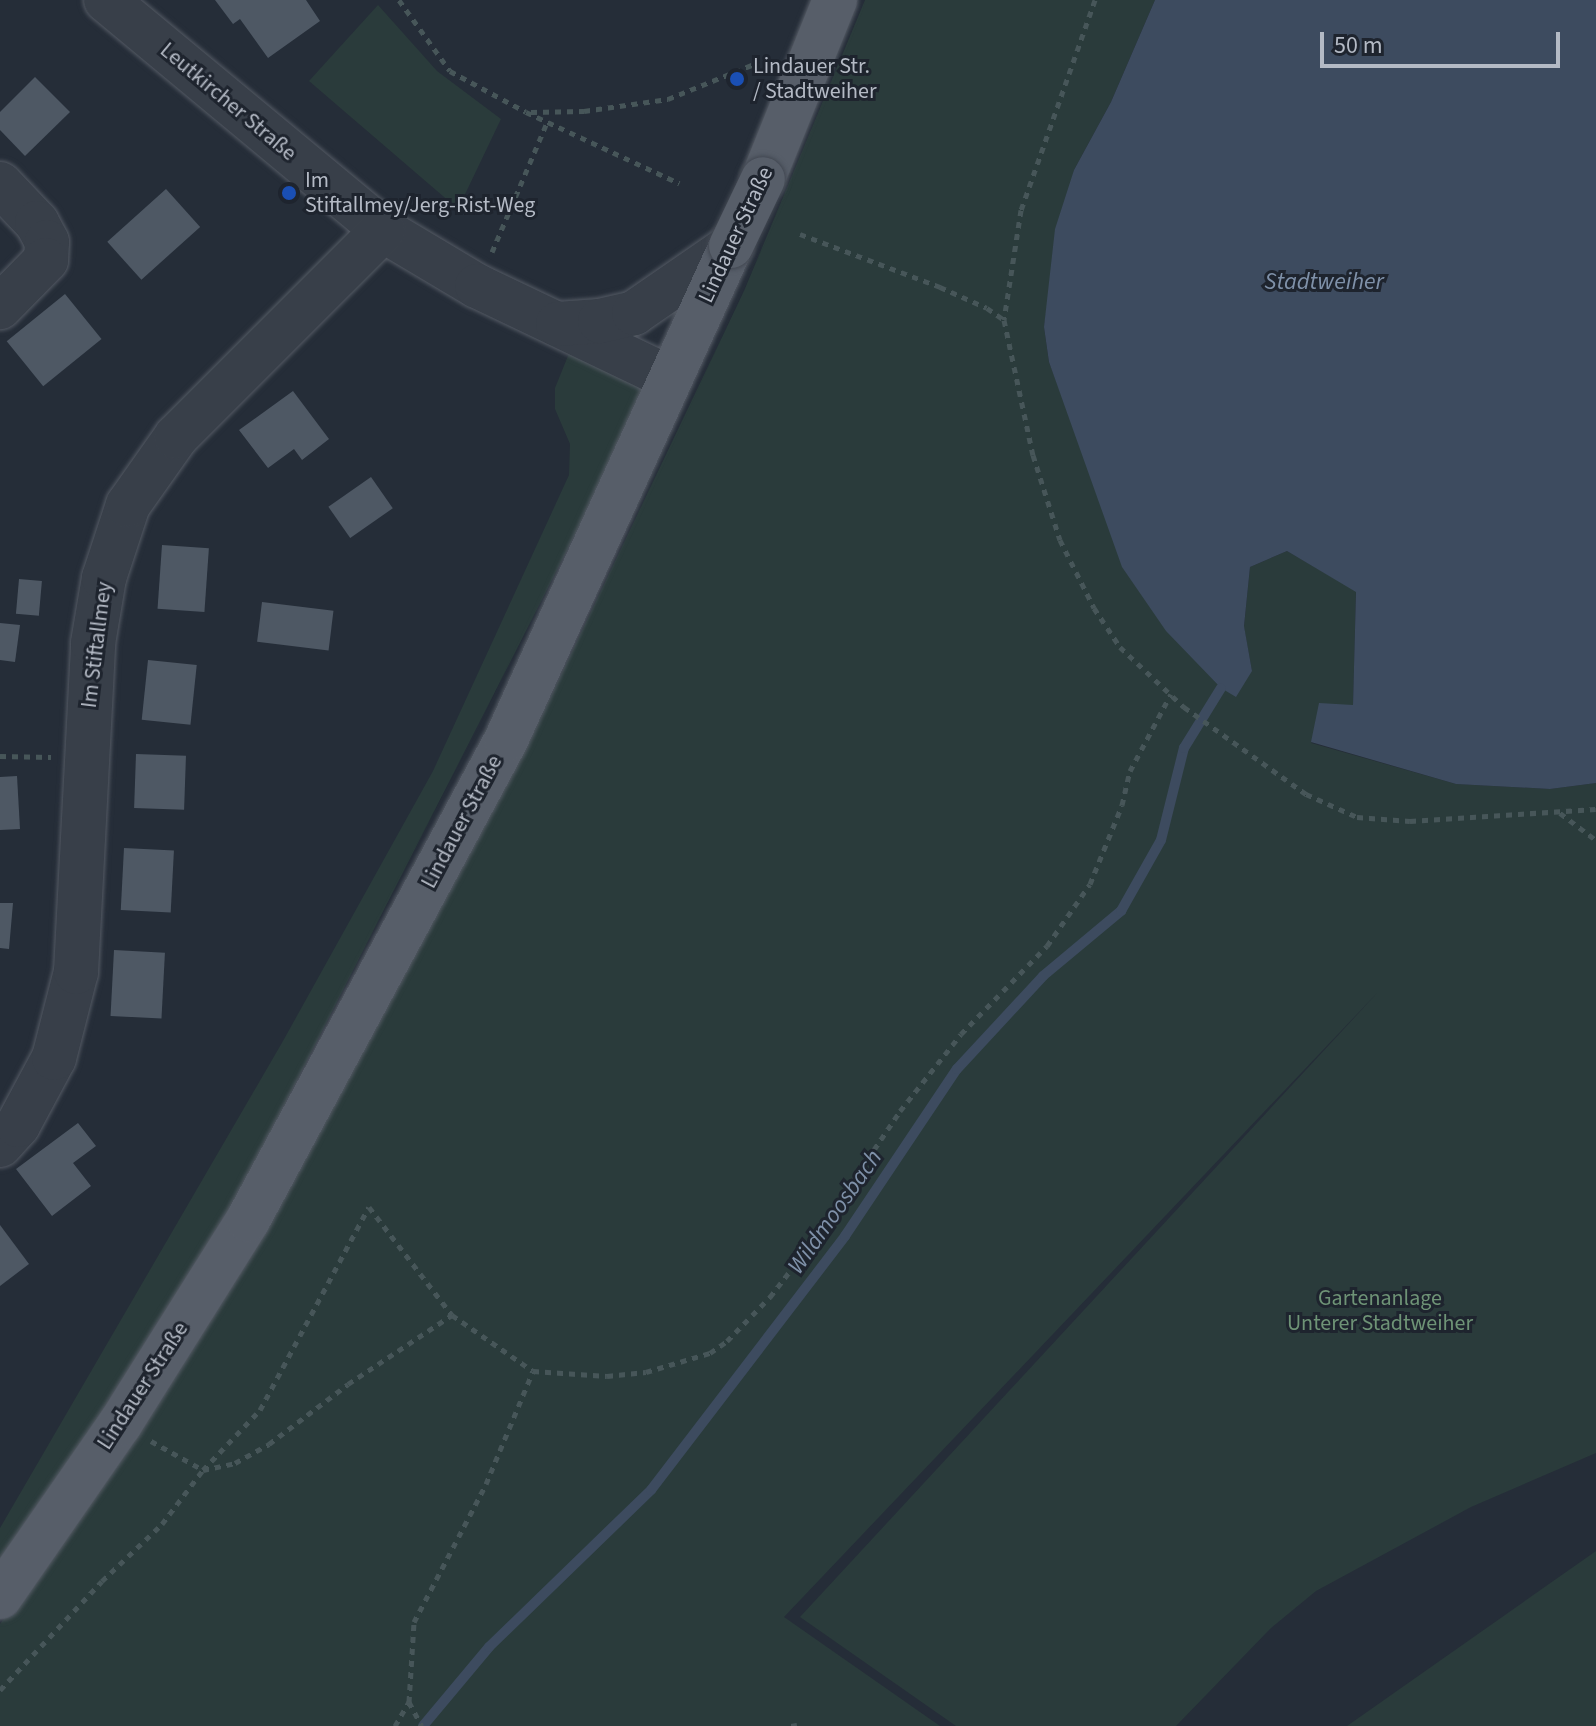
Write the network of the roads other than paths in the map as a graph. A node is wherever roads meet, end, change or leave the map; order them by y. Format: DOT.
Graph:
graph roads {
  1 [pos="106,0"];
  2 [pos="835,0"];
  3 [pos="0,184"];
  4 [pos="383,230"];
  5 [pos="731,246"];
  6 [pos="0,307"];
  7 [pos="558,324"];
  8 [pos="670,378"];
  9 [pos="0,1145"];
  10 [pos="0,1597"];
  1 -- 4 [label="street, Leutkircher Straße"];
  2 -- 5 [label="main road, Lindauer Straße, bridge"];
  3 -- 6 [label="street"];
  4 -- 7 [label="street, Leutkircher Straße"];
  4 -- 9 [label="street, Im Stiftallmey"];
  5 -- 7 [label="street, Leutkircher Straße"];
  5 -- 8 [label="main road, Lindauer Straße"];
  7 -- 8 [label="street, Leutkircher Straße"];
  8 -- 10 [label="main road, Lindauer Straße"];
}
